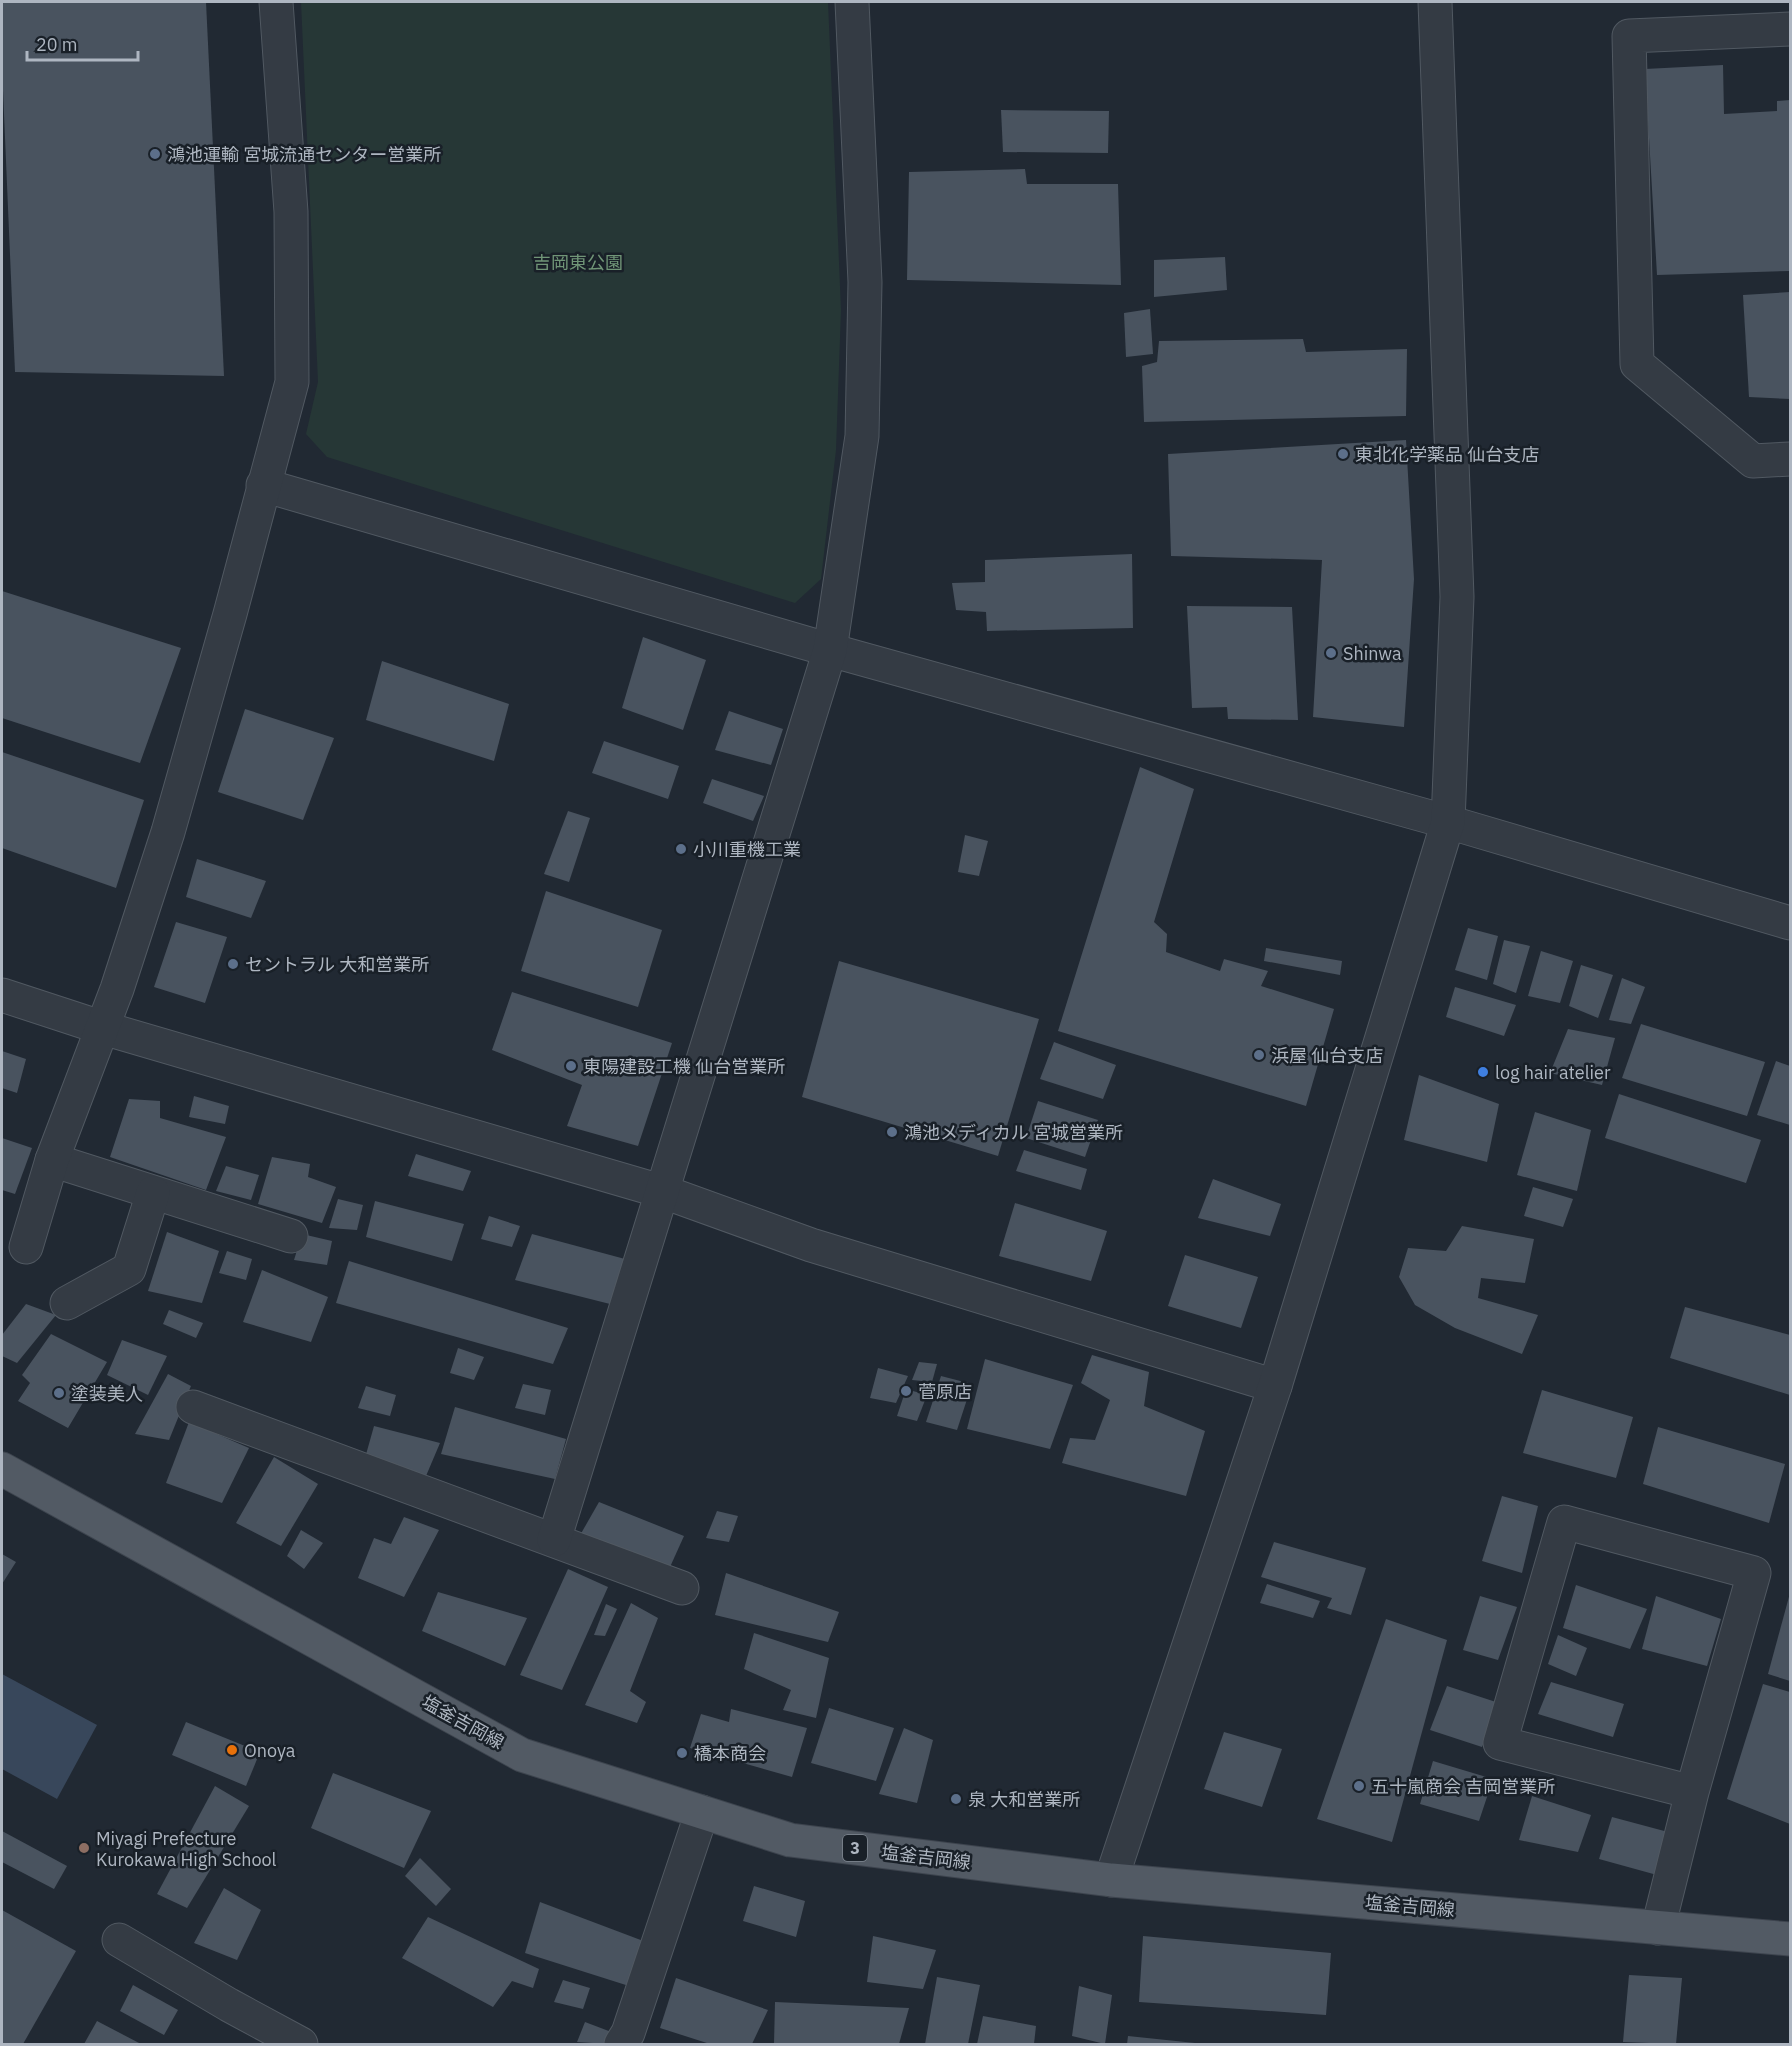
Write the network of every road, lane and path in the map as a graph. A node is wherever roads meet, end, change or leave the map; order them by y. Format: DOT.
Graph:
graph roads {
  1 [pos="276,2"];
  2 [pos="852,2"];
  3 [pos="1436,2"];
  4 [pos="1791,29"];
  5 [pos="1791,459"];
  6 [pos="263,485"];
  7 [pos="830,650"];
  8 [pos="1448,822"];
  9 [pos="1791,923"];
  10 [pos="2,995"];
  11 [pos="103,1028"];
  12 [pos="52,1160"];
  13 [pos="153,1192"];
  14 [pos="664,1192"];
  15 [pos="291,1236"];
  16 [pos="26,1247"];
  17 [pos="67,1303"];
  18 [pos="1275,1386"];
  19 [pos="193,1407"];
  20 [pos="2,1469"];
  21 [pos="554,1540"];
  22 [pos="682,1588"];
  23 [pos="1692,1792"];
  24 [pos="702,1812"];
  25 [pos="1111,1880"];
  26 [pos="1658,1928"];
  27 [pos="1791,1939"];
  28 [pos="119,1940"];
  29 [pos="301,2044"];
  30 [pos="621,2044"];
  1 -- 6 [label="street"];
  2 -- 7 [label="street"];
  3 -- 8 [label="street"];
  4 -- 5 [label="street"];
  6 -- 7 [label="street"];
  6 -- 11 [label="street"];
  7 -- 8 [label="street"];
  7 -- 14 [label="street"];
  8 -- 9 [label="street"];
  8 -- 18 [label="street"];
  10 -- 11 [label="street"];
  11 -- 12 [label="street"];
  11 -- 14 [label="street"];
  12 -- 13 [label="street"];
  12 -- 16 [label="street"];
  13 -- 15 [label="street"];
  13 -- 17 [label="street"];
  14 -- 18 [label="street"];
  14 -- 21 [label="street"];
  18 -- 25 [label="street"];
  19 -- 21 [label="street"];
  20 -- 24 [label="main road, 塩釜吉岡線 / 3"];
  21 -- 22 [label="street"];
  23 -- 23 [label="street"];
  23 -- 26 [label="street"];
  24 -- 25 [label="main road, 塩釜吉岡線 / 3"];
  24 -- 30 [label="street"];
  25 -- 26 [label="main road, 塩釜吉岡線 / 3"];
  26 -- 27 [label="main road, 塩釜吉岡線 / 3"];
  28 -- 29 [label="street"];
}
